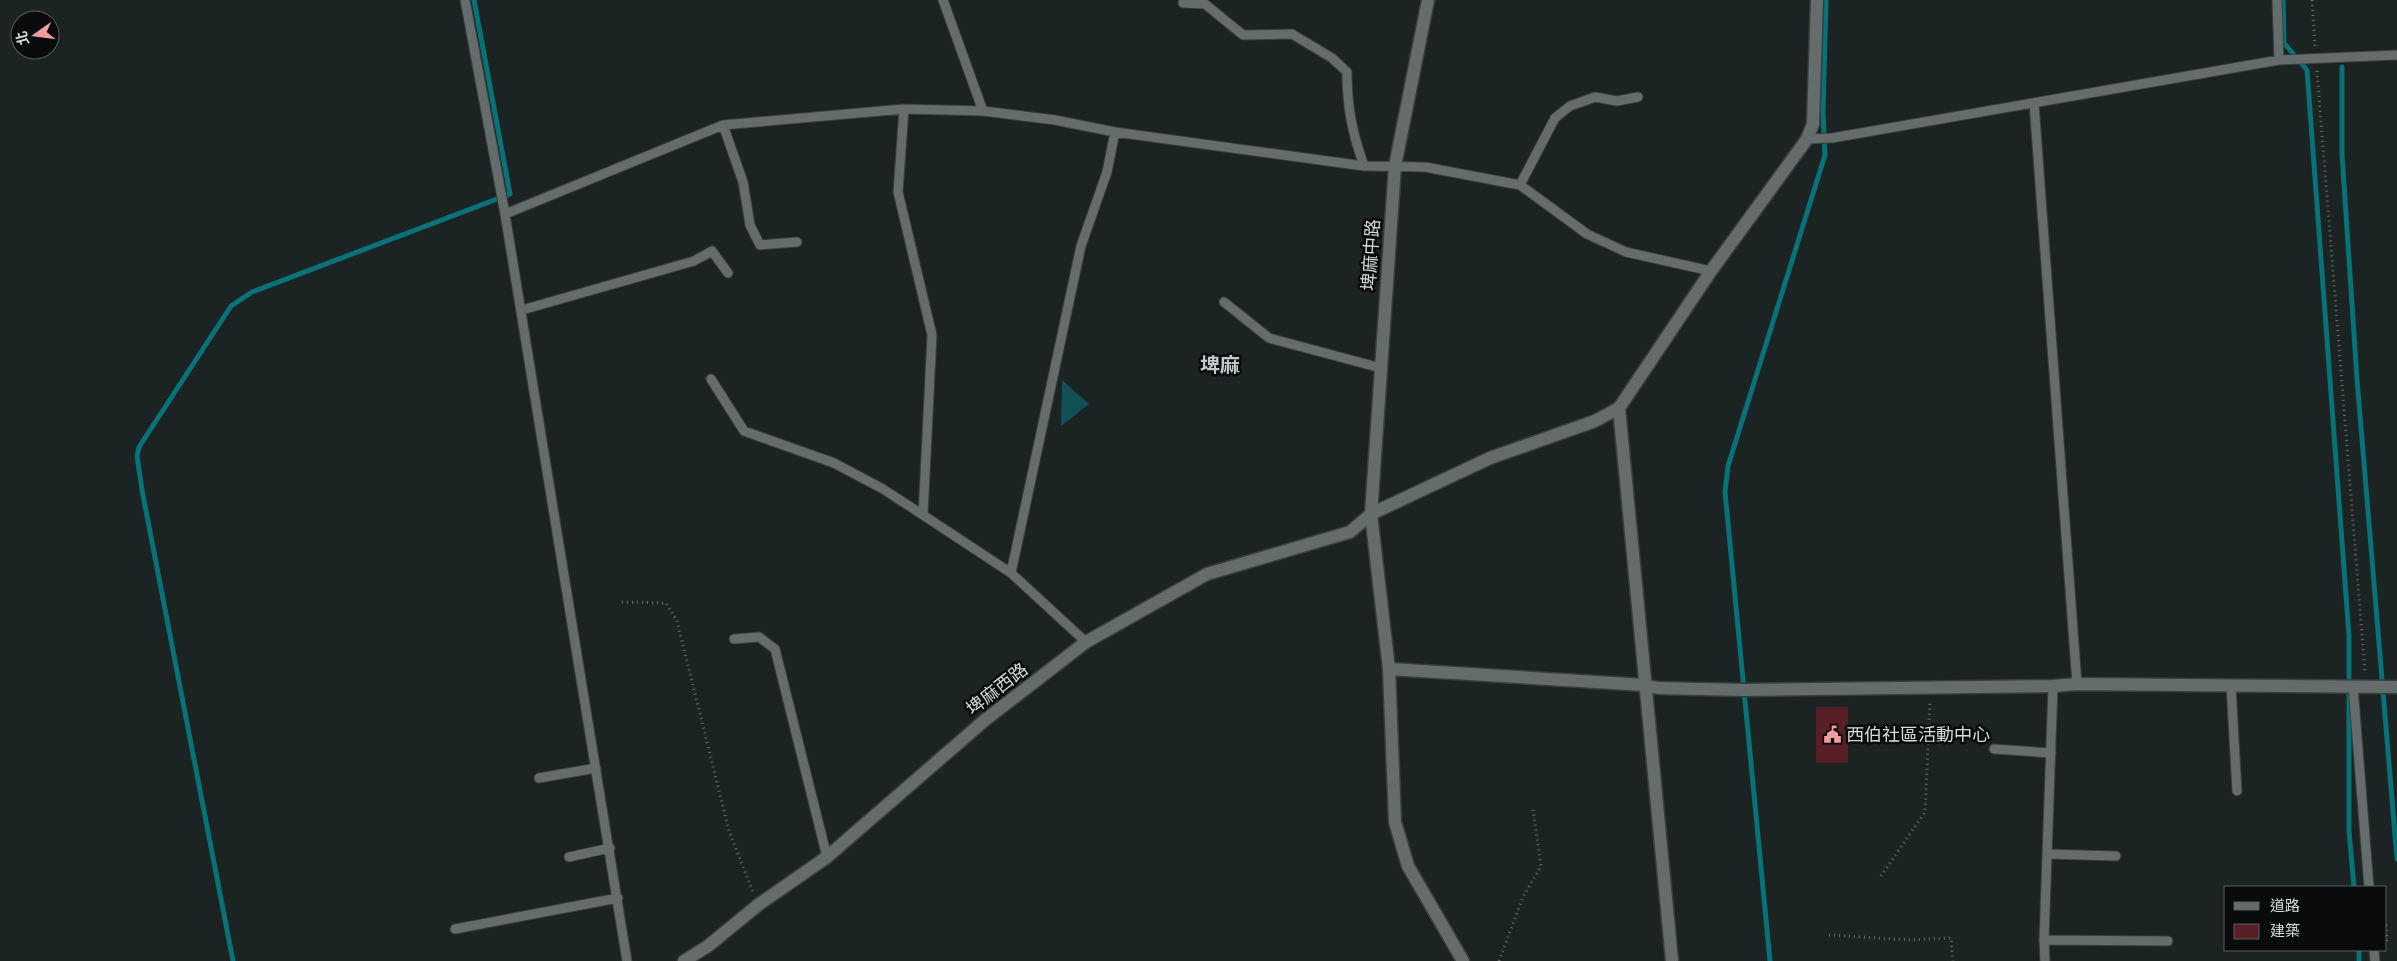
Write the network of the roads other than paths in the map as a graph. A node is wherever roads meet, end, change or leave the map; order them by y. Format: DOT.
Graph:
graph roads {
  1 [pos="465,0"];
  2 [pos="943,0"];
  3 [pos="1428,0"];
  4 [pos="1817,0"];
  5 [pos="2277,0"];
  6 [pos="1183,3"];
  7 [pos="2397,55"];
  8 [pos="2279,60"];
  9 [pos="1638,97"];
  10 [pos="2034,103"];
  11 [pos="904,109"];
  12 [pos="982,111"];
  13 [pos="724,125"];
  14 [pos="1115,132"];
  15 [pos="1807,139"];
  16 [pos="1364,166"];
  17 [pos="1395,166"];
  18 [pos="1520,185"];
  19 [pos="505,209"];
  20 [pos="797,242"];
  21 [pos="1711,272"];
  22 [pos="728,273"];
  23 [pos="1224,302"];
  24 [pos="522,310"];
  25 [pos="1381,368"];
  26 [pos="712,379"];
  27 [pos="1619,408"];
  28 [pos="1371,514"];
  29 [pos="924,515"];
  30 [pos="1011,573"];
  31 [pos="734,639"];
  32 [pos="1086,642"];
  33 [pos="1389,669"];
  34 [pos="2077,684"];
  35 [pos="1644,685"];
  36 [pos="2053,686"];
  37 [pos="2231,686"];
  38 [pos="2353,686"];
  39 [pos="2397,687"];
  40 [pos="1994,749"];
  41 [pos="2051,753"];
  42 [pos="596,768"];
  43 [pos="539,778"];
  44 [pos="2237,791"];
  45 [pos="610,848"];
  46 [pos="2047,854"];
  47 [pos="2116,856"];
  48 [pos="569,857"];
  49 [pos="826,857"];
  50 [pos="2369,886"];
  51 [pos="618,898"];
  52 [pos="455,929"];
  53 [pos="2044,940"];
  54 [pos="2168,942"];
  55 [pos="627,961"];
  56 [pos="684,961"];
  57 [pos="1463,961"];
  58 [pos="1672,961"];
  59 [pos="2045,961"];
  1 -- 19 [label="lane"];
  2 -- 12 [label="lane"];
  3 -- 17 [label="street, 埤麻中路"];
  4 -- 15 [label="street"];
  5 -- 8 [label="lane"];
  6 -- 16 [label="lane"];
  7 -- 8 [label="lane"];
  8 -- 10 [label="lane"];
  9 -- 18 [label="lane"];
  10 -- 15 [label="lane"];
  10 -- 34 [label="lane"];
  11 -- 12 [label="lane"];
  11 -- 13 [label="lane"];
  11 -- 29 [label="lane"];
  12 -- 14 [label="lane"];
  13 -- 19 [label="lane"];
  13 -- 20 [label="lane"];
  14 -- 16 [label="lane"];
  14 -- 30 [label="lane"];
  15 -- 21 [label="street"];
  16 -- 17 [label="lane"];
  17 -- 18 [label="lane"];
  17 -- 25 [label="street, 埤麻中路"];
  18 -- 21 [label="lane"];
  19 -- 24 [label="lane"];
  21 -- 27 [label="street"];
  22 -- 24 [label="lane"];
  23 -- 25 [label="lane"];
  24 -- 42 [label="lane"];
  25 -- 28 [label="street, 埤麻中路"];
  26 -- 29 [label="lane"];
  27 -- 28 [label="street, 埤麻西路"];
  27 -- 35 [label="street"];
  28 -- 32 [label="street, 埤麻西路"];
  28 -- 33 [label="street, 埤麻中路"];
  29 -- 30 [label="lane"];
  30 -- 32 [label="lane"];
  31 -- 49 [label="lane"];
  32 -- 49 [label="street, 埤麻西路"];
  33 -- 35 [label="street"];
  33 -- 57 [label="street, 埤麻中路"];
  34 -- 36 [label="street"];
  34 -- 37 [label="street"];
  35 -- 36 [label="street"];
  35 -- 58 [label="street"];
  36 -- 41 [label="lane"];
  37 -- 38 [label="street"];
  37 -- 44 [label="lane"];
  38 -- 39 [label="street"];
  38 -- 50 [label="lane"];
  40 -- 41 [label="lane"];
  41 -- 46 [label="lane"];
  42 -- 43 [label="lane"];
  42 -- 45 [label="lane"];
  45 -- 48 [label="lane"];
  45 -- 51 [label="lane"];
  46 -- 47 [label="lane"];
  46 -- 53 [label="lane"];
  49 -- 56 [label="street, 埤麻西路"];
  51 -- 52 [label="lane"];
  51 -- 55 [label="lane"];
  53 -- 54 [label="lane"];
  53 -- 59 [label="lane"];
}
